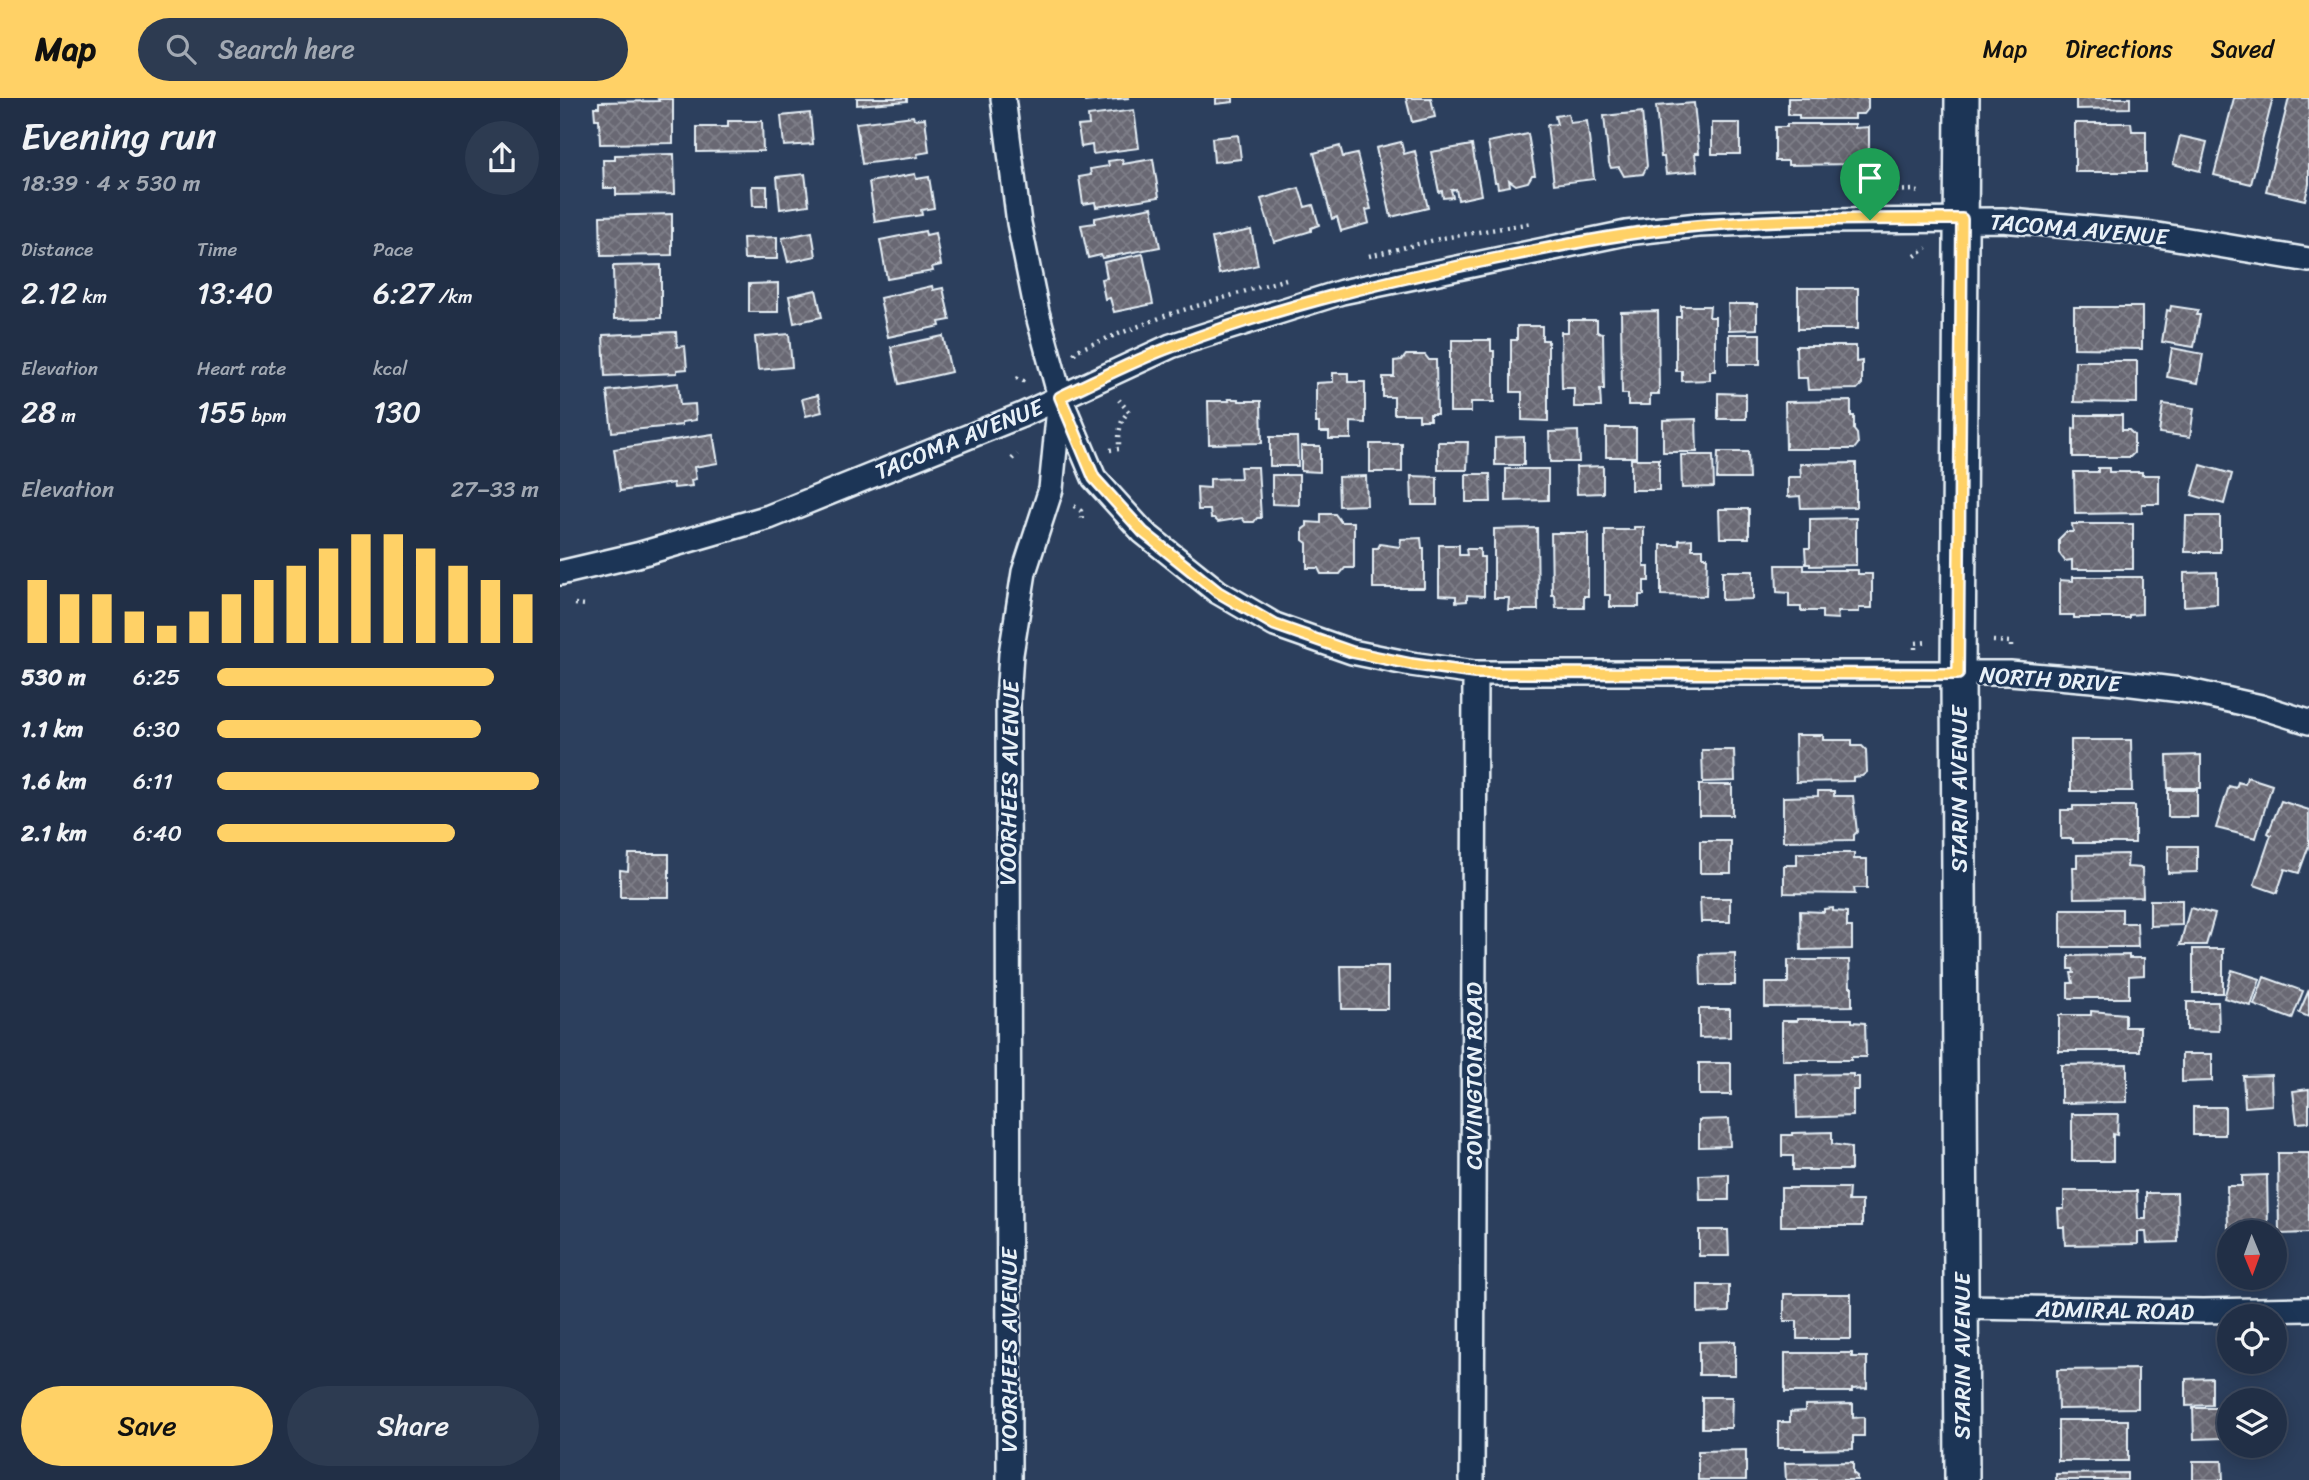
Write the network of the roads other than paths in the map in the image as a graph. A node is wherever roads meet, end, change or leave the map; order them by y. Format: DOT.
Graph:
graph roads {
  1 [pos="1003,98"];
  2 [pos="1962,98"];
  3 [pos="1962,219"];
  4 [pos="2309,260"];
  5 [pos="1060,397"];
  6 [pos="560,573"];
  7 [pos="1475,673"];
  8 [pos="1958,674"];
  9 [pos="2309,722"];
  10 [pos="1962,1307"];
  11 [pos="2309,1309"];
  12 [pos="1009,1480"];
  13 [pos="1472,1480"];
  14 [pos="1962,1480"];
  1 -- 5 [label="street, VOORHEES AVENUE"];
  2 -- 3 [label="street, STARIN AVENUE"];
  3 -- 4 [label="street, TACOMA AVENUE"];
  3 -- 5 [label="street, TACOMA AVENUE"];
  3 -- 8 [label="street, STARIN AVENUE"];
  5 -- 6 [label="street, TACOMA AVENUE"];
  5 -- 7 [label="street, NORTH DRIVE"];
  5 -- 12 [label="street, VOORHEES AVENUE"];
  7 -- 8 [label="street, NORTH DRIVE"];
  7 -- 13 [label="street, COVINGTON ROAD"];
  8 -- 9 [label="street, NORTH DRIVE"];
  8 -- 10 [label="street, STARIN AVENUE"];
  10 -- 11 [label="street, ADMIRAL ROAD"];
  10 -- 14 [label="street, STARIN AVENUE"];
}
